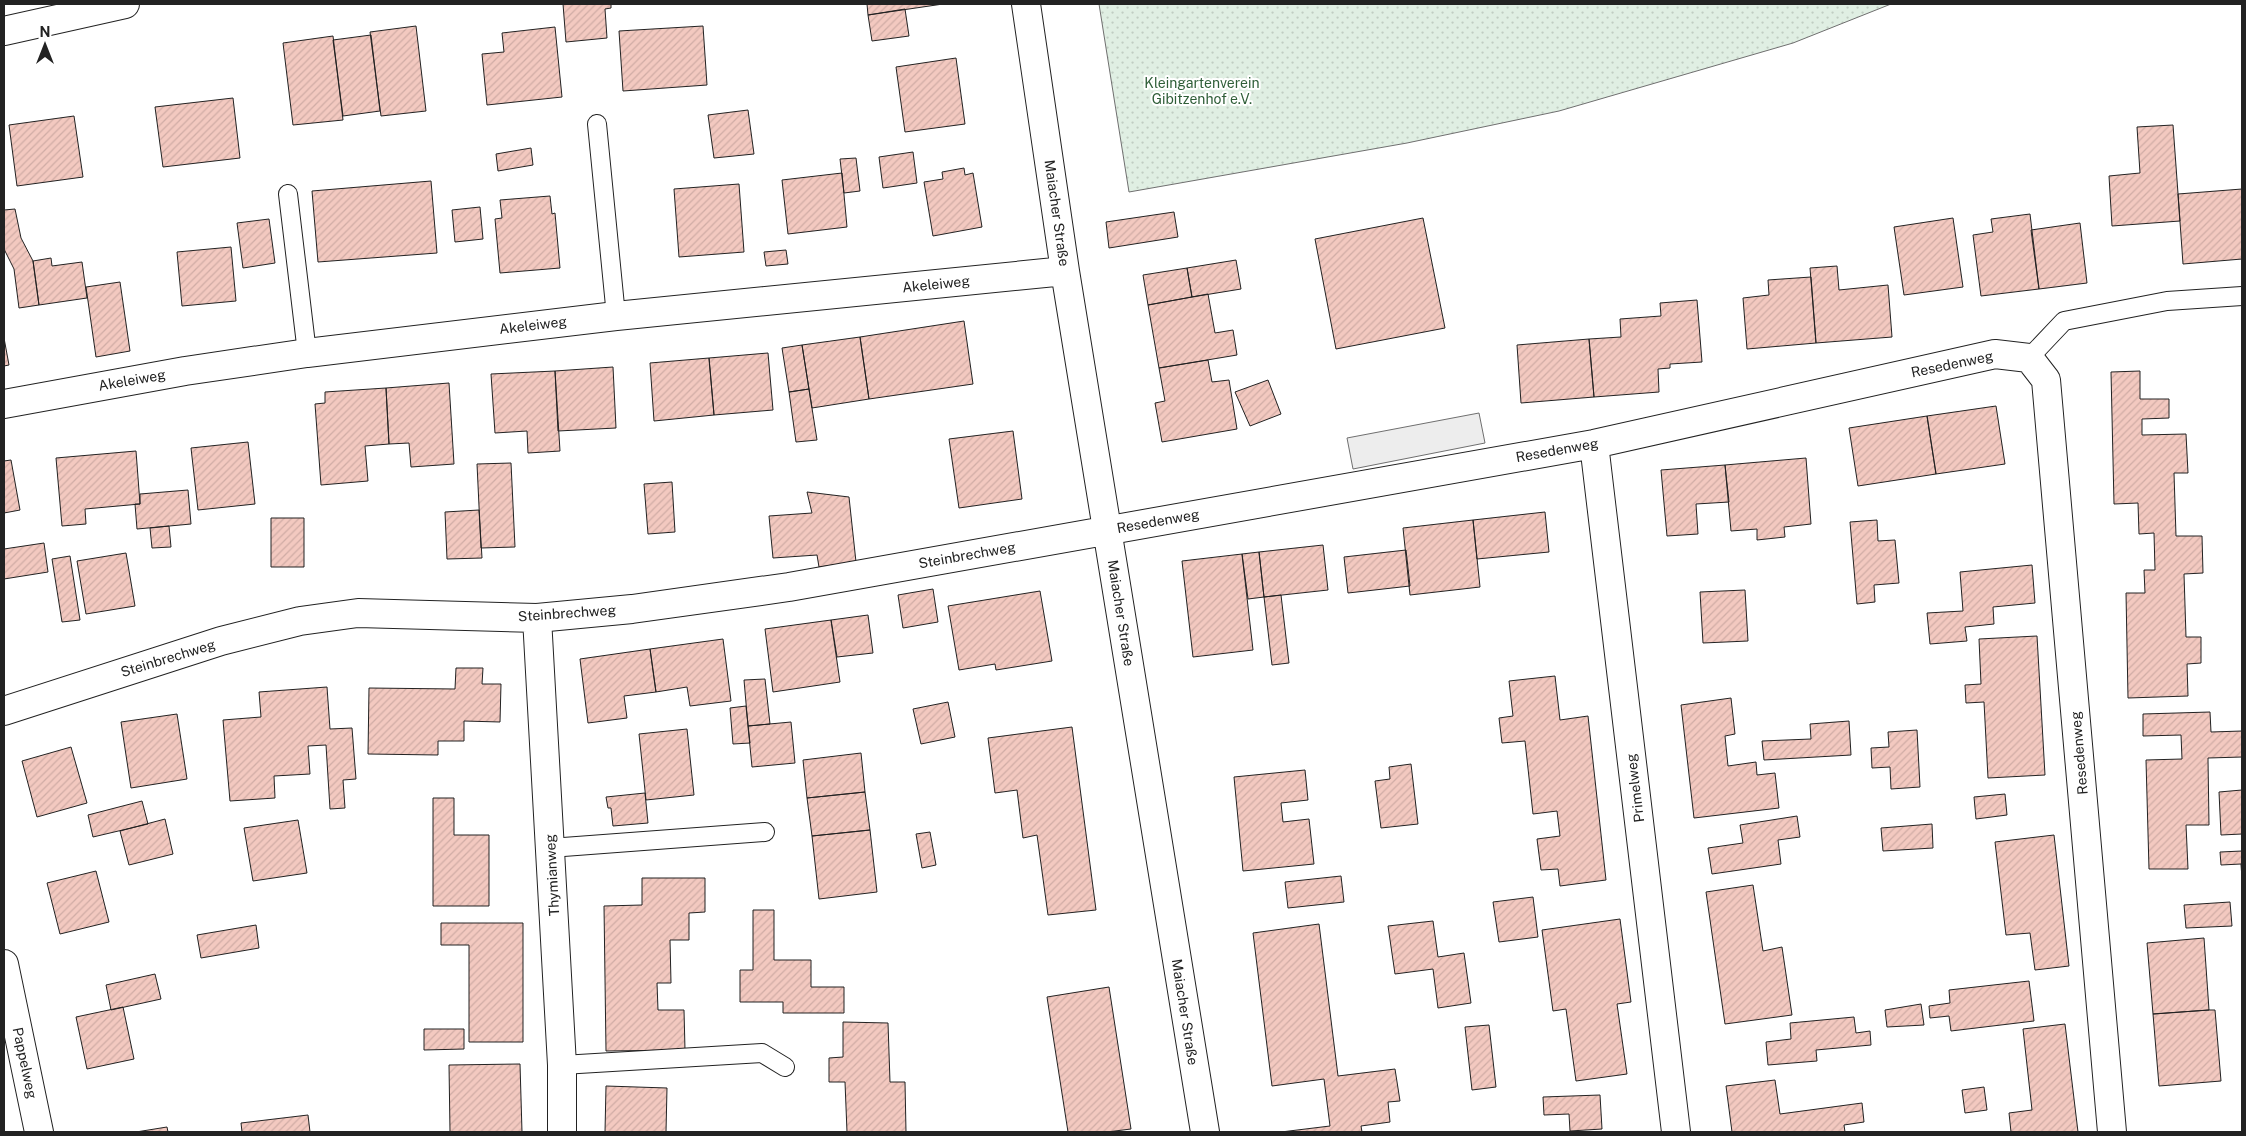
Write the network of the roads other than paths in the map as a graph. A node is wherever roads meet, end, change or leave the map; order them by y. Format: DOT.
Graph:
graph roads {
  1 [pos="125,4"];
  2 [pos="1026,4"];
  3 [pos="4,31"];
  4 [pos="597,124"];
  5 [pos="288,194"];
  6 [pos="1065,271"];
  7 [pos="2242,296"];
  8 [pos="616,316"];
  9 [pos="307,353"];
  10 [pos="2028,358"];
  11 [pos="4,404"];
  12 [pos="1594,444"];
  13 [pos="1108,530"];
  14 [pos="537,618"];
  15 [pos="4,711"];
  16 [pos="765,832"];
  17 [pos="550,848"];
  18 [pos="4,964"];
  19 [pos="562,1064"];
  20 [pos="785,1067"];
  21 [pos="39,1132"];
  22 [pos="562,1132"];
  23 [pos="1205,1132"];
  24 [pos="1676,1132"];
  25 [pos="2112,1132"];
  1 -- 3 [label="street"];
  2 -- 6 [label="street, Maiacher Straße"];
  4 -- 8 [label="lane"];
  5 -- 9 [label="lane"];
  6 -- 8 [label="street, Akeleiweg"];
  6 -- 13 [label="street, Maiacher Straße"];
  7 -- 10 [label="lane"];
  8 -- 9 [label="street, Akeleiweg"];
  9 -- 11 [label="street, Akeleiweg"];
  10 -- 12 [label="street, Resedenweg"];
  10 -- 25 [label="street, Resedenweg"];
  12 -- 13 [label="street, Resedenweg"];
  12 -- 24 [label="street, Primelweg"];
  13 -- 14 [label="street, Steinbrechweg"];
  13 -- 23 [label="street, Maiacher Straße"];
  14 -- 15 [label="street, Steinbrechweg"];
  14 -- 17 [label="street, Thymianweg"];
  16 -- 17 [label="lane"];
  17 -- 19 [label="street, Thymianweg"];
  18 -- 21 [label="street, Pappelweg"];
  19 -- 20 [label="lane"];
  19 -- 22 [label="street, Thymianweg"];
}
